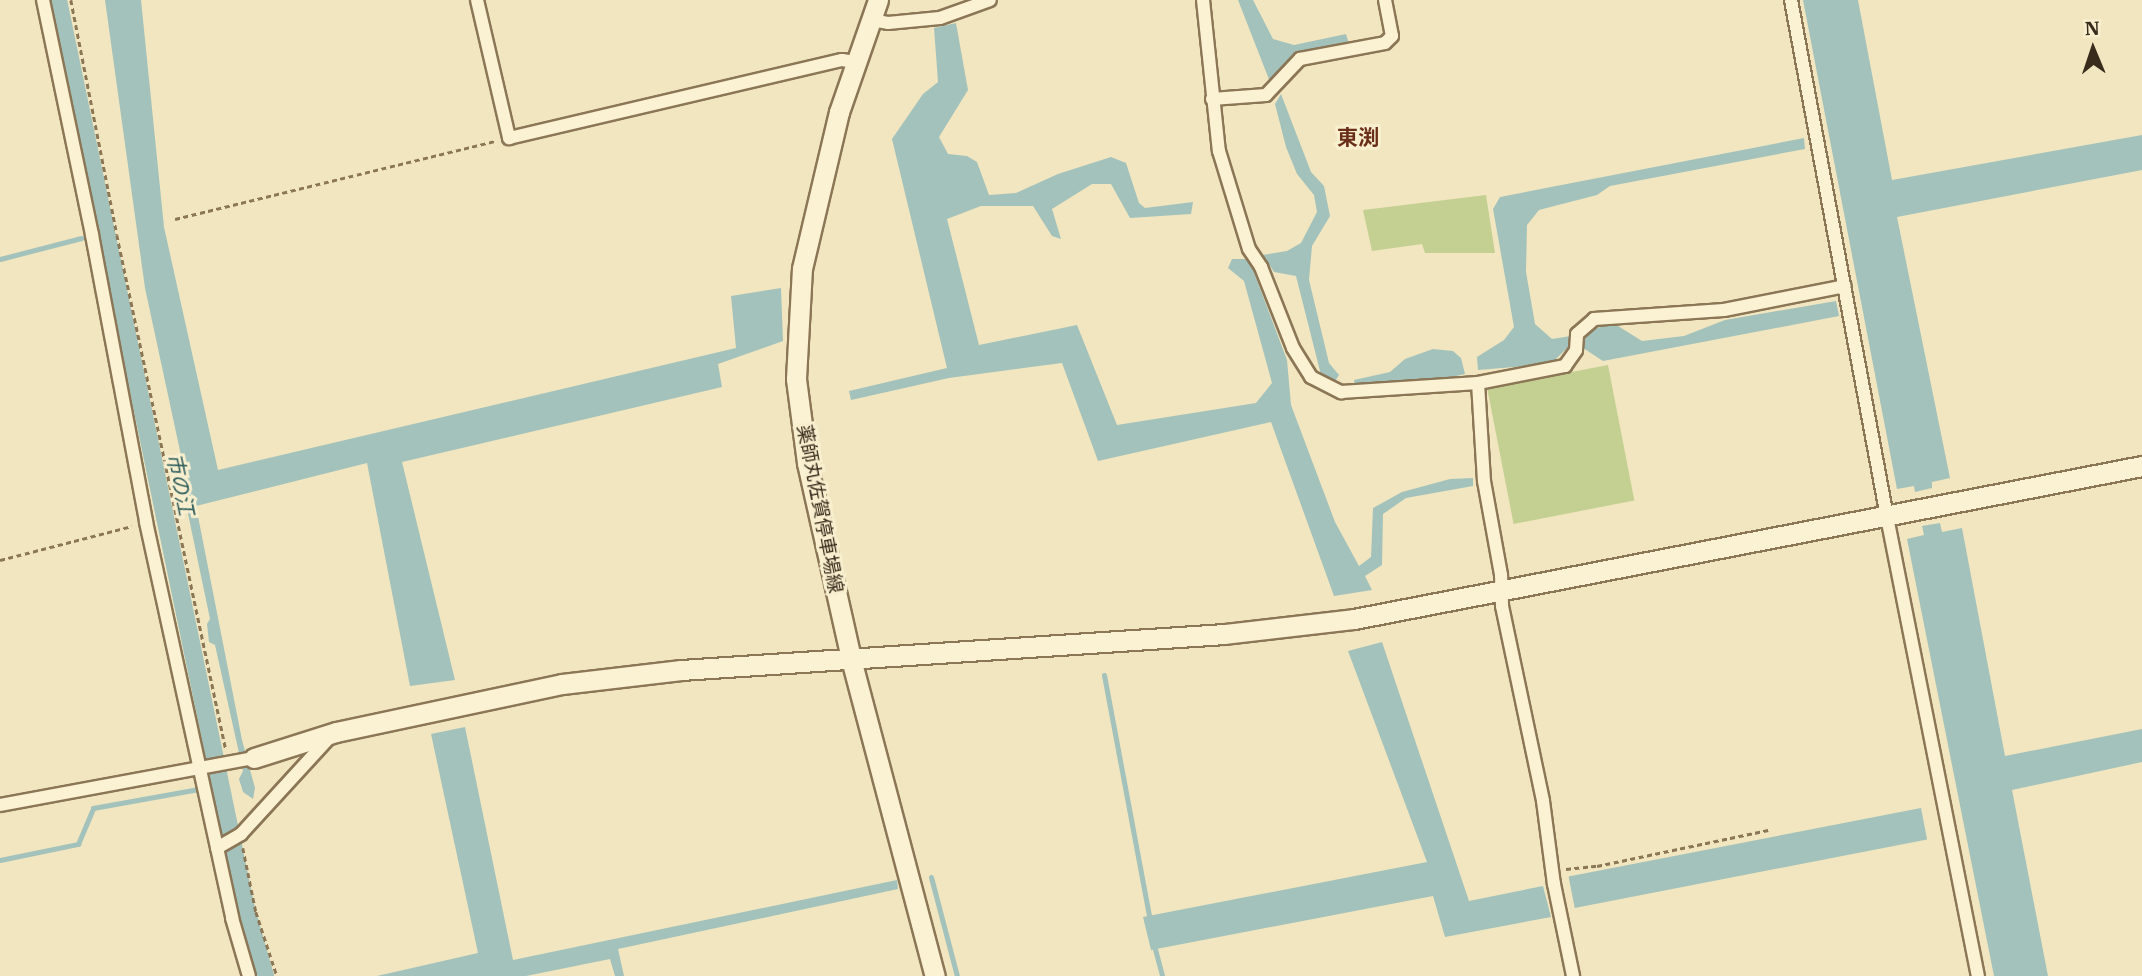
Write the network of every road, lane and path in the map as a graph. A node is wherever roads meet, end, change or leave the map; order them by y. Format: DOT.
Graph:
graph roads {
  1 [pos="43,0"];
  2 [pos="71,0"];
  3 [pos="477,0"];
  4 [pos="878,0"];
  5 [pos="990,0"];
  6 [pos="1203,0"];
  7 [pos="1385,0"];
  8 [pos="1791,0"];
  9 [pos="871,20"];
  10 [pos="855,62"];
  11 [pos="1212,99"];
  12 [pos="509,138"];
  13 [pos="175,219"];
  14 [pos="1845,286"];
  15 [pos="1478,383"];
  16 [pos="2142,466"];
  17 [pos="1887,517"];
  18 [pos="146,522"];
  19 [pos="0,560"];
  20 [pos="1502,591"];
  21 [pos="851,659"];
  22 [pos="336,732"];
  23 [pos="240,761"];
  24 [pos="201,775"];
  25 [pos="0,805"];
  26 [pos="1768,830"];
  27 [pos="241,834"];
  28 [pos="217,848"];
  29 [pos="1552,870"];
  30 [pos="249,976"];
  31 [pos="277,976"];
  32 [pos="934,976"];
  33 [pos="1573,976"];
  34 [pos="1978,976"];
  1 -- 18 [label="street"];
  2 -- 23 [label="path"];
  3 -- 12 [label="street"];
  4 -- 9 [label="street, 薬師丸佐賀停車場線"];
  5 -- 9 [label="street"];
  6 -- 11 [label="street"];
  7 -- 11 [label="street"];
  8 -- 14 [label="street"];
  9 -- 10 [label="street, 薬師丸佐賀停車場線"];
  10 -- 12 [label="street"];
  10 -- 21 [label="street, 薬師丸佐賀停車場線"];
  11 -- 15 [label="street"];
  12 -- 13 [label="path"];
  14 -- 15 [label="street"];
  14 -- 17 [label="street"];
  15 -- 20 [label="street"];
  16 -- 17 [label="street"];
  17 -- 20 [label="street"];
  17 -- 34 [label="street"];
  18 -- 19 [label="path"];
  18 -- 24 [label="street"];
  20 -- 21 [label="street"];
  20 -- 29 [label="street"];
  21 -- 22 [label="street"];
  21 -- 32 [label="street, 薬師丸佐賀停車場線"];
  22 -- 23 [label="street"];
  22 -- 27 [label="street"];
  23 -- 24 [label="street"];
  24 -- 25 [label="street"];
  24 -- 28 [label="street"];
  26 -- 29 [label="path"];
  27 -- 28 [label="street"];
  27 -- 31 [label="path"];
  28 -- 30 [label="street"];
  29 -- 33 [label="street"];
}
